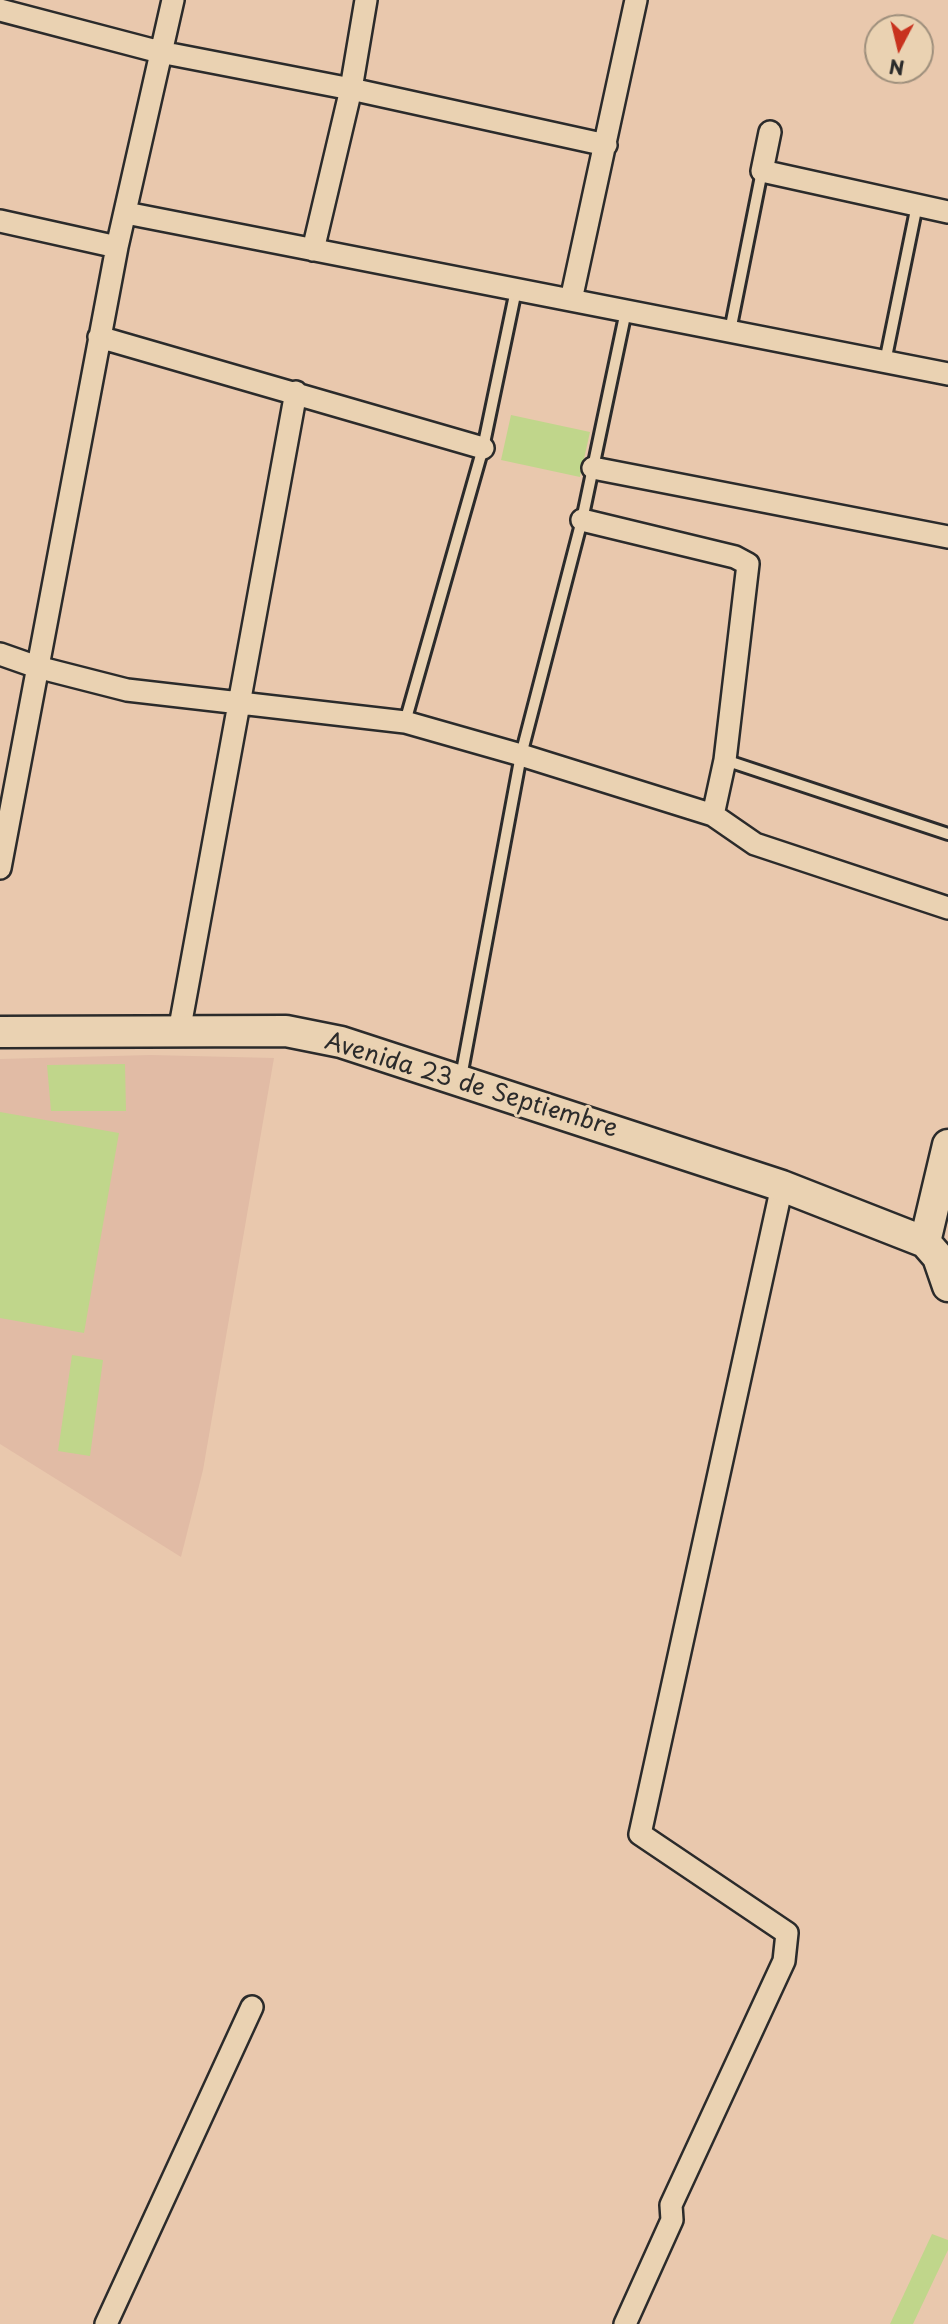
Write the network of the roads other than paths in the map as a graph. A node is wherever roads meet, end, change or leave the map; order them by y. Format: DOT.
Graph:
graph roads {
  1 [pos="173,0"];
  2 [pos="366,0"];
  3 [pos="636,0"];
  4 [pos="0,10"];
  5 [pos="160,52"];
  6 [pos="351,89"];
  7 [pos="770,132"];
  8 [pos="607,145"];
  9 [pos="762,172"];
  10 [pos="917,205"];
  11 [pos="948,212"];
  12 [pos="126,213"];
  13 [pos="0,221"];
  14 [pos="117,247"];
  15 [pos="313,250"];
  16 [pos="516,289"];
  17 [pos="571,300"];
  18 [pos="626,311"];
  19 [pos="730,331"];
  20 [pos="99,337"];
  21 [pos="885,362"];
  22 [pos="948,374"];
  23 [pos="296,392"];
  24 [pos="483,448"];
  25 [pos="593,468"];
  26 [pos="582,520"];
  27 [pos="948,537"];
  28 [pos="0,654"];
  29 [pos="37,667"];
  30 [pos="240,702"];
  31 [pos="405,722"];
  32 [pos="521,755"];
  33 [pos="725,760"];
  34 [pos="713,815"];
  35 [pos="948,834"];
  36 [pos="0,868"];
  37 [pos="948,908"];
  38 [pos="0,1032"];
  39 [pos="179,1032"];
  40 [pos="460,1080"];
  41 [pos="948,1145"];
  42 [pos="782,1186"];
  43 [pos="940,1215"];
  44 [pos="925,1242"];
  45 [pos="948,1286"];
  46 [pos="252,2007"];
  47 [pos="106,2324"];
  48 [pos="625,2324"];
  1 -- 5 [label="street"];
  2 -- 6 [label="street"];
  3 -- 8 [label="street"];
  4 -- 5 [label="street"];
  5 -- 6 [label="street"];
  5 -- 12 [label="street"];
  6 -- 8 [label="street"];
  6 -- 15 [label="street"];
  7 -- 9 [label="street"];
  8 -- 17 [label="street"];
  9 -- 10 [label="street"];
  9 -- 19 [label="lane"];
  10 -- 11 [label="street"];
  10 -- 21 [label="lane"];
  12 -- 14 [label="street"];
  12 -- 15 [label="street"];
  13 -- 14 [label="street"];
  14 -- 20 [label="street"];
  15 -- 16 [label="street"];
  16 -- 17 [label="street"];
  16 -- 24 [label="lane"];
  17 -- 18 [label="street"];
  18 -- 19 [label="street"];
  18 -- 25 [label="lane"];
  19 -- 21 [label="street"];
  20 -- 23 [label="street"];
  20 -- 29 [label="street"];
  21 -- 22 [label="street"];
  23 -- 24 [label="street"];
  23 -- 30 [label="street"];
  24 -- 31 [label="lane"];
  25 -- 26 [label="lane"];
  25 -- 27 [label="street"];
  26 -- 32 [label="lane"];
  26 -- 33 [label="street"];
  28 -- 29 [label="street"];
  29 -- 30 [label="street"];
  29 -- 36 [label="street"];
  30 -- 31 [label="street"];
  30 -- 39 [label="street"];
  31 -- 32 [label="street"];
  32 -- 34 [label="street"];
  32 -- 40 [label="lane"];
  33 -- 34 [label="street"];
  33 -- 35 [label="lane"];
  34 -- 37 [label="street"];
  38 -- 39 [label="main road, Avenida 23 de Septiembre"];
  39 -- 40 [label="main road, Avenida 23 de Septiembre"];
  40 -- 42 [label="main road, Avenida 23 de Septiembre"];
  41 -- 43 [label="main road"];
  42 -- 44 [label="main road, Avenida 23 de Septiembre"];
  42 -- 48 [label="street"];
  43 -- 44 [label="main road"];
  44 -- 45 [label="main road"];
  46 -- 47 [label="street"];
}
